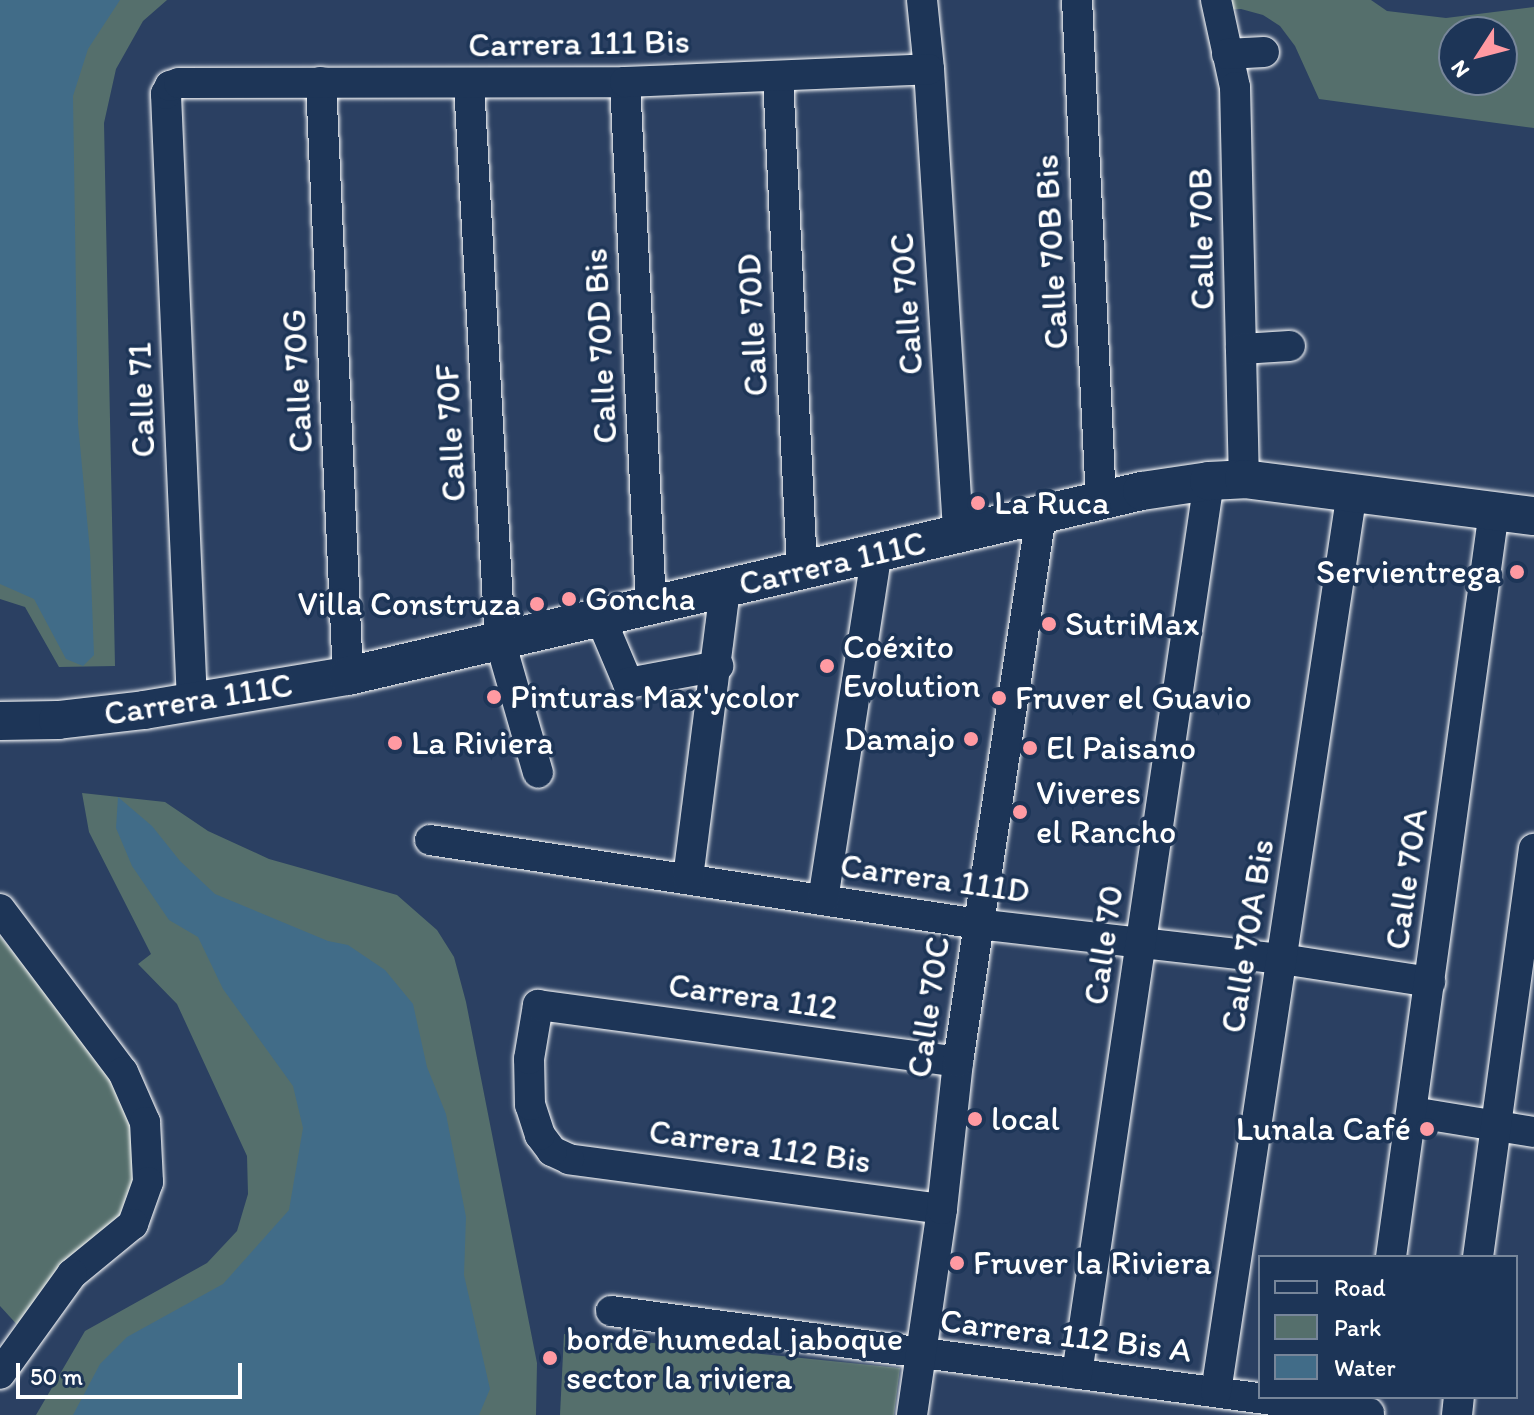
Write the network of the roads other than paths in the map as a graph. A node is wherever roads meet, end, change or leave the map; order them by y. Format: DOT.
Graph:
graph roads {
  1 [pos="922,0"];
  2 [pos="1077,0"];
  3 [pos="1216,0"];
  4 [pos="1264,52"];
  5 [pos="1227,54"];
  6 [pos="929,69"];
  7 [pos="778,77"];
  8 [pos="321,82"];
  9 [pos="625,82"];
  10 [pos="469,84"];
  11 [pos="166,94"];
  12 [pos="1290,346"];
  13 [pos="1241,349"];
  14 [pos="1227,480"];
  15 [pos="1352,492"];
  16 [pos="1101,501"];
  17 [pos="1494,511"];
  18 [pos="1041,515"];
  19 [pos="1534,516"];
  20 [pos="958,534"];
  21 [pos="877,553"];
  22 [pos="802,570"];
  23 [pos="725,589"];
  24 [pos="651,605"];
  25 [pos="600,617"];
  26 [pos="500,641"];
  27 [pos="718,666"];
  28 [pos="348,676"];
  29 [pos="192,702"];
  30 [pos="0,721"];
  31 [pos="538,773"];
  32 [pos="430,840"];
  33 [pos="1534,849"];
  34 [pos="688,878"];
  35 [pos="823,900"];
  36 [pos="0,909"];
  37 [pos="978,924"];
  38 [pos="1142,944"];
  39 [pos="1282,959"];
  40 [pos="1430,982"];
  41 [pos="958,1062"];
  42 [pos="1412,1112"];
  43 [pos="1495,1125"];
  44 [pos="1534,1132"];
  45 [pos="569,1159"];
  46 [pos="942,1209"];
  47 [pos="1391,1255"];
  48 [pos="1478,1255"];
  49 [pos="611,1311"];
  50 [pos="920,1355"];
  51 [pos="0,1374"];
  52 [pos="1077,1374"];
  53 [pos="1216,1392"];
  54 [pos="1258,1396"];
  55 [pos="1283,1399"];
  56 [pos="1370,1408"];
  57 [pos="912,1415"];
  1 -- 6 [label="street"];
  2 -- 16 [label="street, Calle 70B Bis"];
  3 -- 5 [label="street, Calle 70B"];
  4 -- 5 [label="street"];
  5 -- 13 [label="street, Calle 70B"];
  6 -- 7 [label="street, Carrera 111 Bis"];
  6 -- 20 [label="street, Calle 70C"];
  7 -- 9 [label="street, Carrera 111 Bis"];
  7 -- 22 [label="street, Calle 70D"];
  8 -- 10 [label="street, Carrera 111 Bis"];
  8 -- 11 [label="street, Carrera 111 Bis"];
  8 -- 28 [label="street, Calle 70G"];
  9 -- 10 [label="street, Carrera 111 Bis"];
  9 -- 24 [label="street, Calle 70D Bis"];
  10 -- 26 [label="street, Calle 70F"];
  11 -- 29 [label="street, Calle 71"];
  12 -- 13 [label="street"];
  13 -- 14 [label="street, Calle 70B"];
  14 -- 15 [label="main road, Carrera 111C"];
  14 -- 16 [label="main road, Carrera 111C"];
  14 -- 38 [label="street, Calle 70"];
  15 -- 17 [label="main road, Carrera 111C"];
  15 -- 39 [label="street, Calle 70A Bis"];
  16 -- 18 [label="main road, Carrera 111C"];
  17 -- 19 [label="main road, Carrera 111C"];
  17 -- 40 [label="street, Calle 70A"];
  18 -- 20 [label="main road, Carrera 111C"];
  18 -- 37 [label="street, Calle 70C"];
  20 -- 21 [label="main road, Carrera 111C"];
  21 -- 22 [label="main road, Carrera 111C"];
  21 -- 35 [label="street"];
  22 -- 23 [label="main road, Carrera 111C"];
  23 -- 24 [label="main road, Carrera 111C"];
  23 -- 27 [label="street"];
  24 -- 25 [label="main road, Carrera 111C"];
  25 -- 26 [label="main road, Carrera 111C"];
  25 -- 27 [label="street"];
  26 -- 28 [label="main road, Carrera 111C"];
  26 -- 31 [label="street, Calle 70F"];
  27 -- 34 [label="street"];
  28 -- 29 [label="main road, Carrera 111C"];
  29 -- 30 [label="main road, Carrera 111C"];
  32 -- 34 [label="street, Carrera 111D"];
  33 -- 43 [label="street"];
  34 -- 35 [label="street, Carrera 111D"];
  35 -- 37 [label="street, Carrera 111D"];
  36 -- 51 [label="street"];
  37 -- 38 [label="street, Carrera 111D"];
  37 -- 41 [label="street, Calle 70C"];
  38 -- 39 [label="street, Carrera 111D"];
  38 -- 52 [label="street, Calle 70"];
  39 -- 40 [label="street, Carrera 111D"];
  39 -- 53 [label="street, Calle 70A Bis"];
  40 -- 42 [label="street, Calle 70A"];
  41 -- 45 [label="street, Carrera 112"];
  41 -- 46 [label="street, Calle 70C"];
  42 -- 43 [label="street"];
  42 -- 47 [label="street, Calle 70A"];
  43 -- 44 [label="street"];
  43 -- 48 [label="street"];
  45 -- 46 [label="street, Carrera 112 Bis"];
  46 -- 50 [label="street, Calle 70C"];
  49 -- 50 [label="street, Carrera 112 Bis A"];
  50 -- 52 [label="street, Carrera 112 Bis A"];
  50 -- 57 [label="street, Calle 70C"];
  52 -- 53 [label="street, Carrera 112 Bis A"];
  53 -- 54 [label="street, Carrera 112 Bis A"];
  55 -- 56 [label="street, Carrera 112 Bis A"];
}
